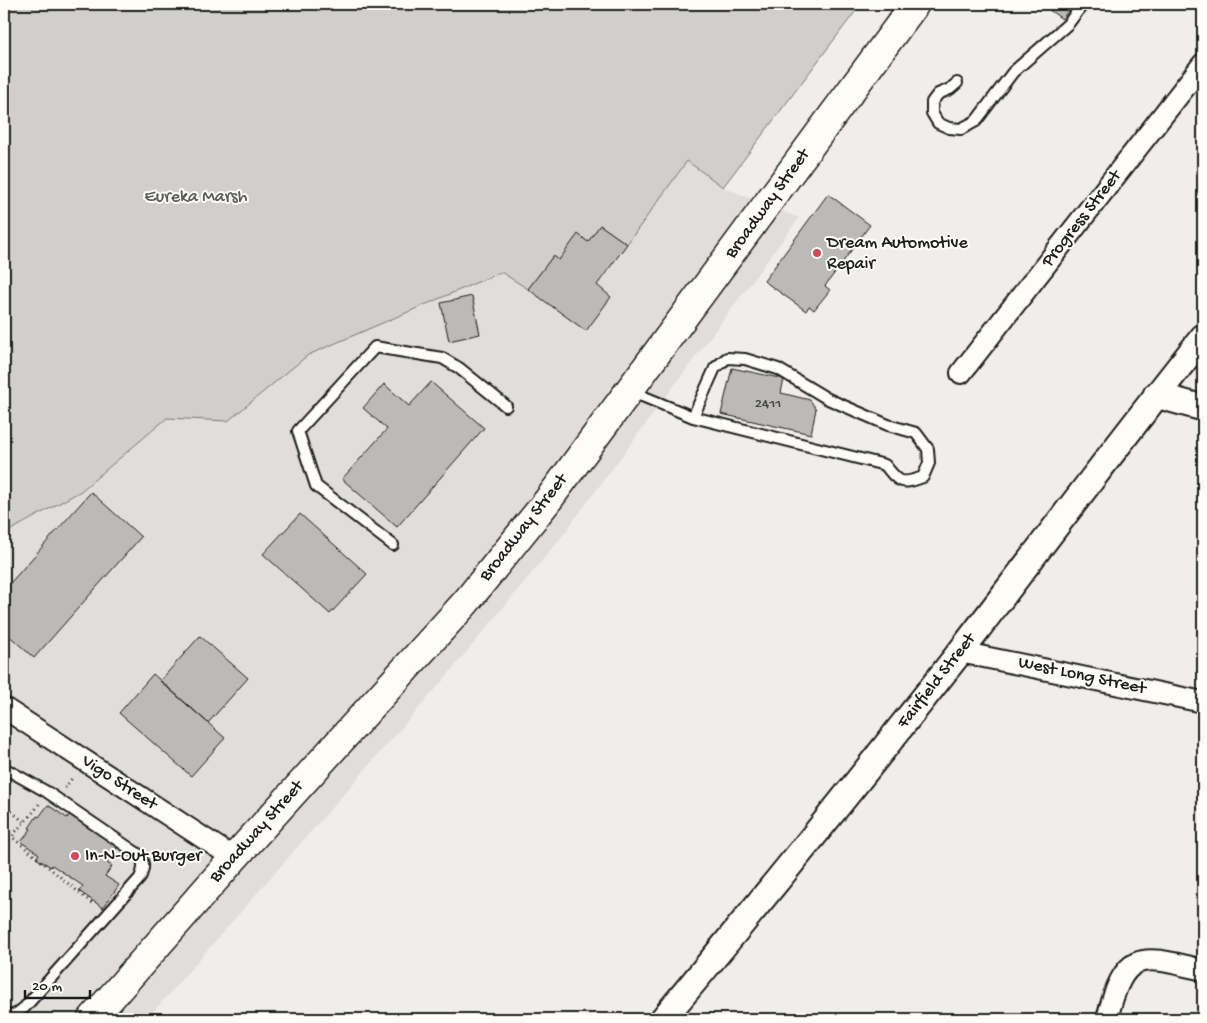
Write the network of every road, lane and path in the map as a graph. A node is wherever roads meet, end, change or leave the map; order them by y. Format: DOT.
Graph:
graph roads {
  1 [pos="916,4"];
  2 [pos="1083,4"];
  3 [pos="1203,64"];
  4 [pos="957,83"];
  5 [pos="1203,337"];
  6 [pos="960,373"];
  7 [pos="630,390"];
  8 [pos="1156,395"];
  9 [pos="506,406"];
  10 [pos="1203,408"];
  11 [pos="693,417"];
  12 [pos="393,545"];
  13 [pos="960,652"];
  14 [pos="1203,702"];
  15 [pos="4,708"];
  16 [pos="4,768"];
  17 [pos="72,778"];
  18 [pos="47,792"];
  19 [pos="4,805"];
  20 [pos="24,822"];
  21 [pos="234,858"];
  22 [pos="93,904"];
  23 [pos="1203,970"];
  24 [pos="4,1014"];
  25 [pos="92,1019"];
  26 [pos="664,1019"];
  27 [pos="1107,1019"];
  1 -- 7 [label="highway, Broadway Street"];
  2 -- 4 [label="lane"];
  3 -- 6 [label="street, Progress Street"];
  5 -- 8 [label="street, Fairfield Street"];
  7 -- 11 [label="lane"];
  7 -- 21 [label="highway, Broadway Street"];
  8 -- 10 [label="street"];
  8 -- 13 [label="street, Fairfield Street"];
  9 -- 12 [label="lane"];
  11 -- 11 [label="lane"];
  13 -- 14 [label="street, West Long Street"];
  13 -- 26 [label="street, Fairfield Street"];
  15 -- 21 [label="street, Vigo Street"];
  16 -- 18 [label="lane"];
  17 -- 18 [label="path"];
  18 -- 20 [label="path"];
  18 -- 24 [label="lane"];
  19 -- 20 [label="path"];
  20 -- 22 [label="path"];
  21 -- 25 [label="highway, Broadway Street"];
  23 -- 27 [label="street"];
}
